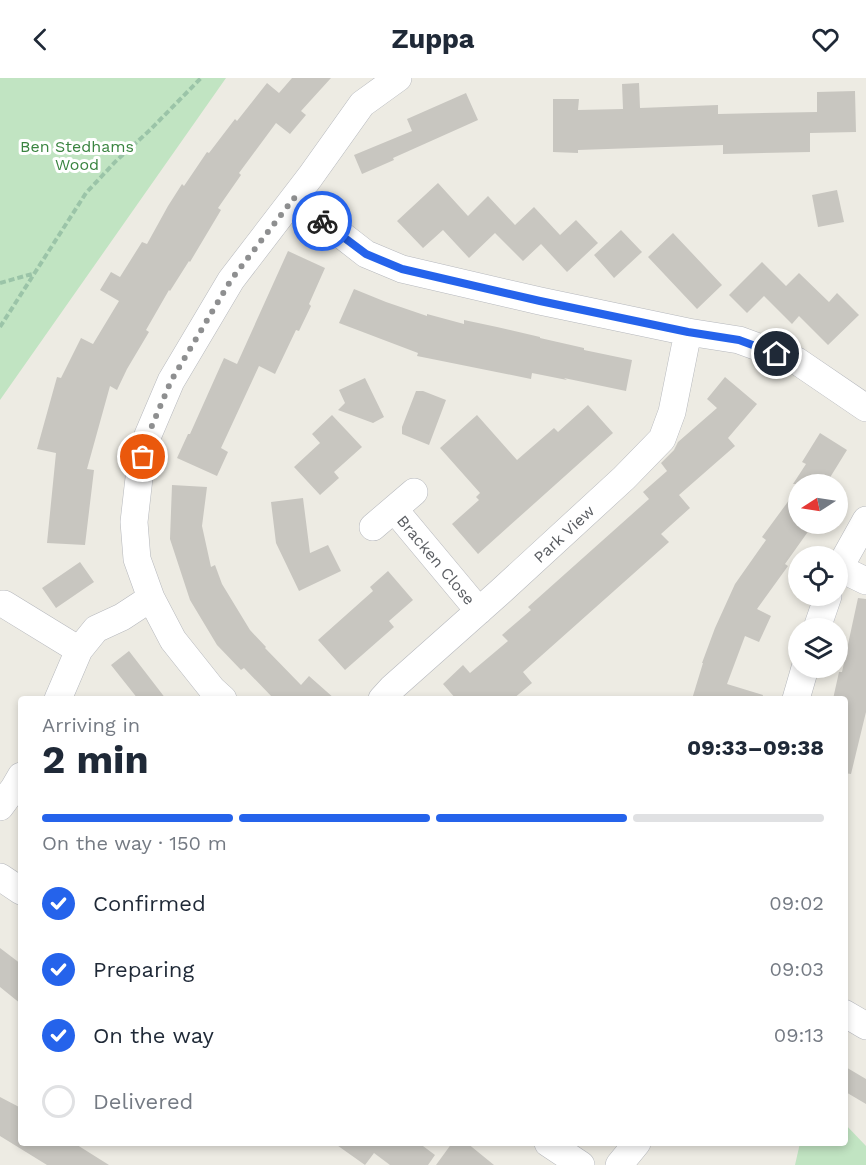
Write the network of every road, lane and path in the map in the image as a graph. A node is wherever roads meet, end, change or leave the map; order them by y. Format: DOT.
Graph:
graph roads {
  1 [pos="201,78"];
  2 [pos="398,78"];
  3 [pos="294,198"];
  4 [pos="33,274"];
  5 [pos="0,283"];
  6 [pos="0,327"];
  7 [pos="688,332"];
  8 [pos="866,408"];
  9 [pos="866,520"];
  10 [pos="373,527"];
  11 [pos="848,552"];
  12 [pos="848,574"];
  13 [pos="866,581"];
  14 [pos="151,598"];
  15 [pos="6,600"];
  16 [pos="479,611"];
  17 [pos="80,650"];
  18 [pos="802,678"];
  19 [pos="59,696"];
  20 [pos="220,696"];
  21 [pos="385,696"];
  22 [pos="797,696"];
  23 [pos="18,781"];
  24 [pos="0,807"];
  25 [pos="0,877"];
  26 [pos="18,889"];
  27 [pos="848,1015"];
  28 [pos="866,1026"];
  29 [pos="553,1146"];
  30 [pos="635,1146"];
  31 [pos="581,1165"];
  32 [pos="619,1165"];
  1 -- 4 [label="path"];
  2 -- 3 [label="street"];
  3 -- 7 [label="street"];
  3 -- 14 [label="street"];
  4 -- 5 [label="path"];
  4 -- 6 [label="path"];
  7 -- 8 [label="street"];
  7 -- 16 [label="street, Park View"];
  9 -- 11 [label="street"];
  10 -- 16 [label="street, Bracken Close"];
  12 -- 13 [label="street"];
  14 -- 17 [label="street"];
  14 -- 20 [label="street"];
  15 -- 17 [label="street"];
  16 -- 21 [label="street, Park View"];
  17 -- 19 [label="street"];
  18 -- 22 [label="street"];
  23 -- 24 [label="street"];
  25 -- 26 [label="street"];
  27 -- 28 [label="street"];
  29 -- 31 [label="street"];
  30 -- 32 [label="street"];
}
